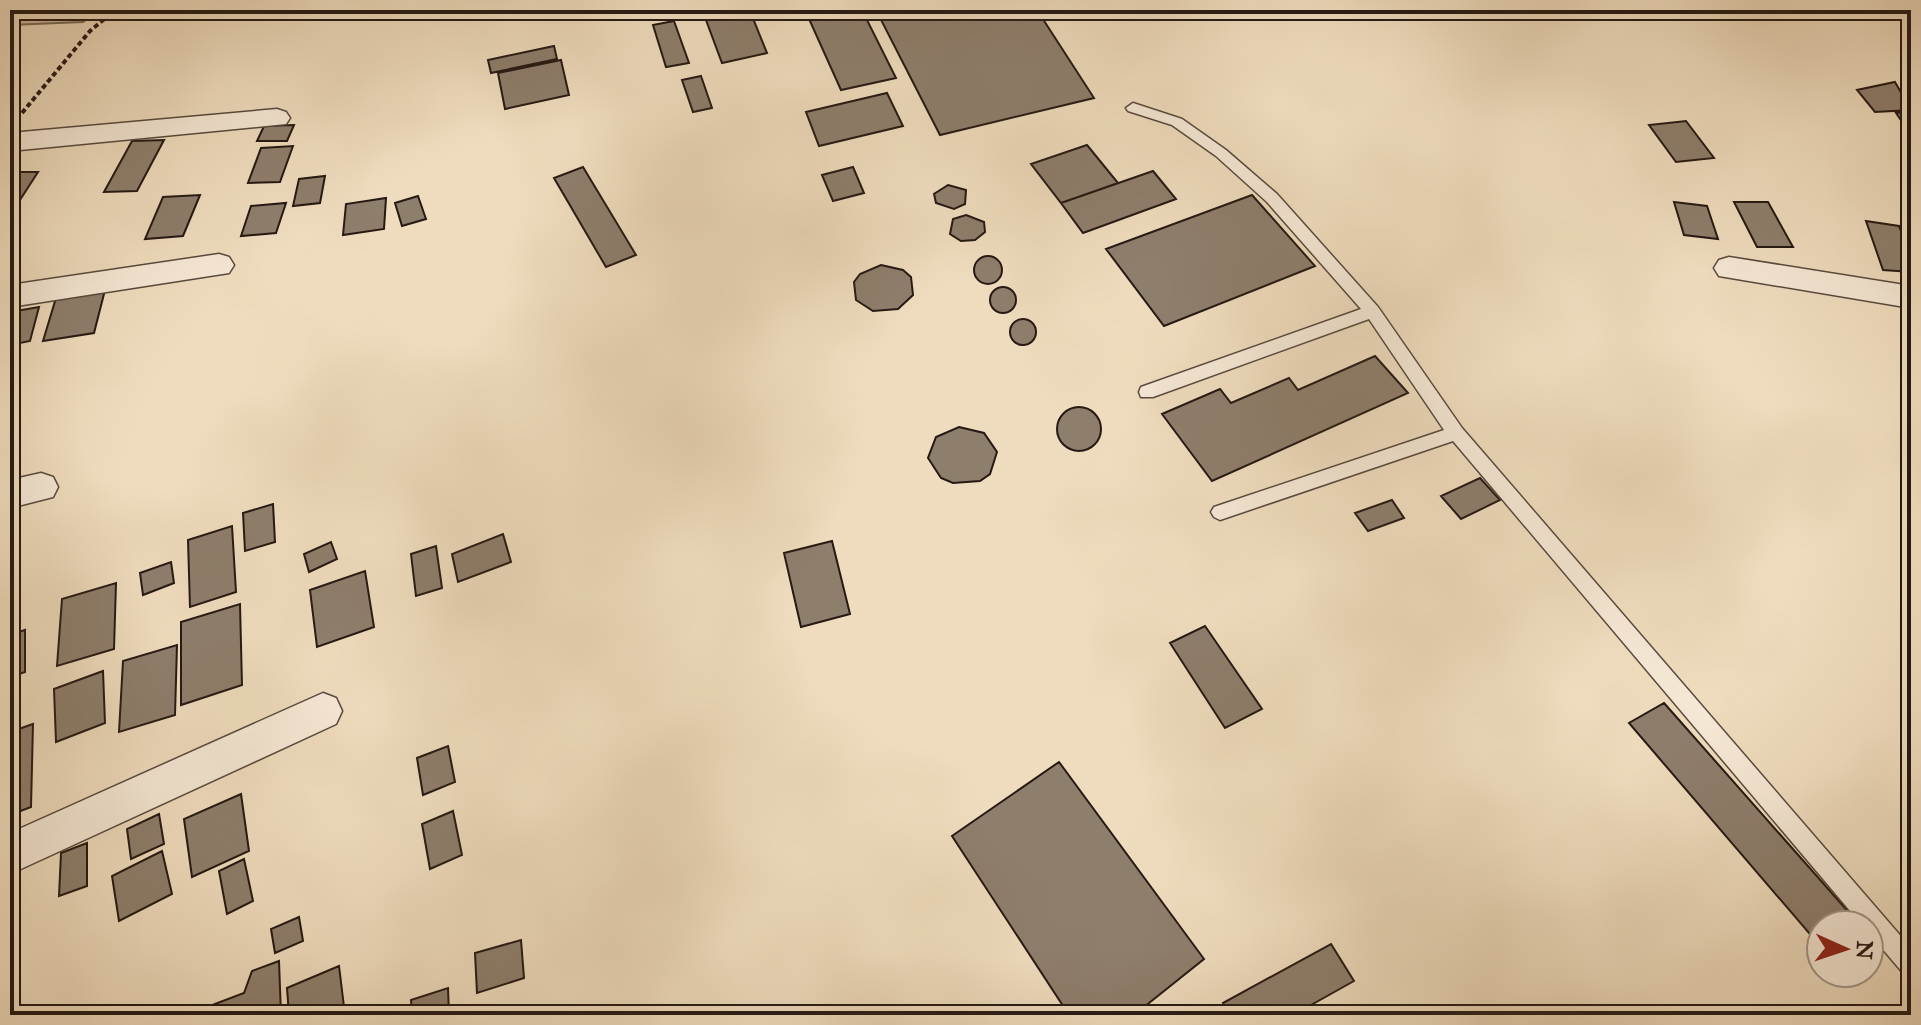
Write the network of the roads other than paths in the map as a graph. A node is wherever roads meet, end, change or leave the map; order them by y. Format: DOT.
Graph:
graph roads {
  1 [pos="1133,108"];
  2 [pos="277,118"];
  3 [pos="10,142"];
  4 [pos="219,265"];
  5 [pos="1729,268"];
  6 [pos="10,296"];
  7 [pos="1911,297"];
  8 [pos="1372,311"];
  9 [pos="1147,392"];
  10 [pos="1456,433"];
  11 [pos="1220,512"];
  12 [pos="323,711"];
  13 [pos="10,854"];
  14 [pos="1911,965"];
  1 -- 8 [label="lane"];
  2 -- 3 [label="street"];
  4 -- 6 [label="street"];
  5 -- 7 [label="street"];
  8 -- 9 [label="lane"];
  8 -- 10 [label="lane"];
  10 -- 11 [label="lane"];
  10 -- 14 [label="lane"];
  12 -- 13 [label="street"];
}
